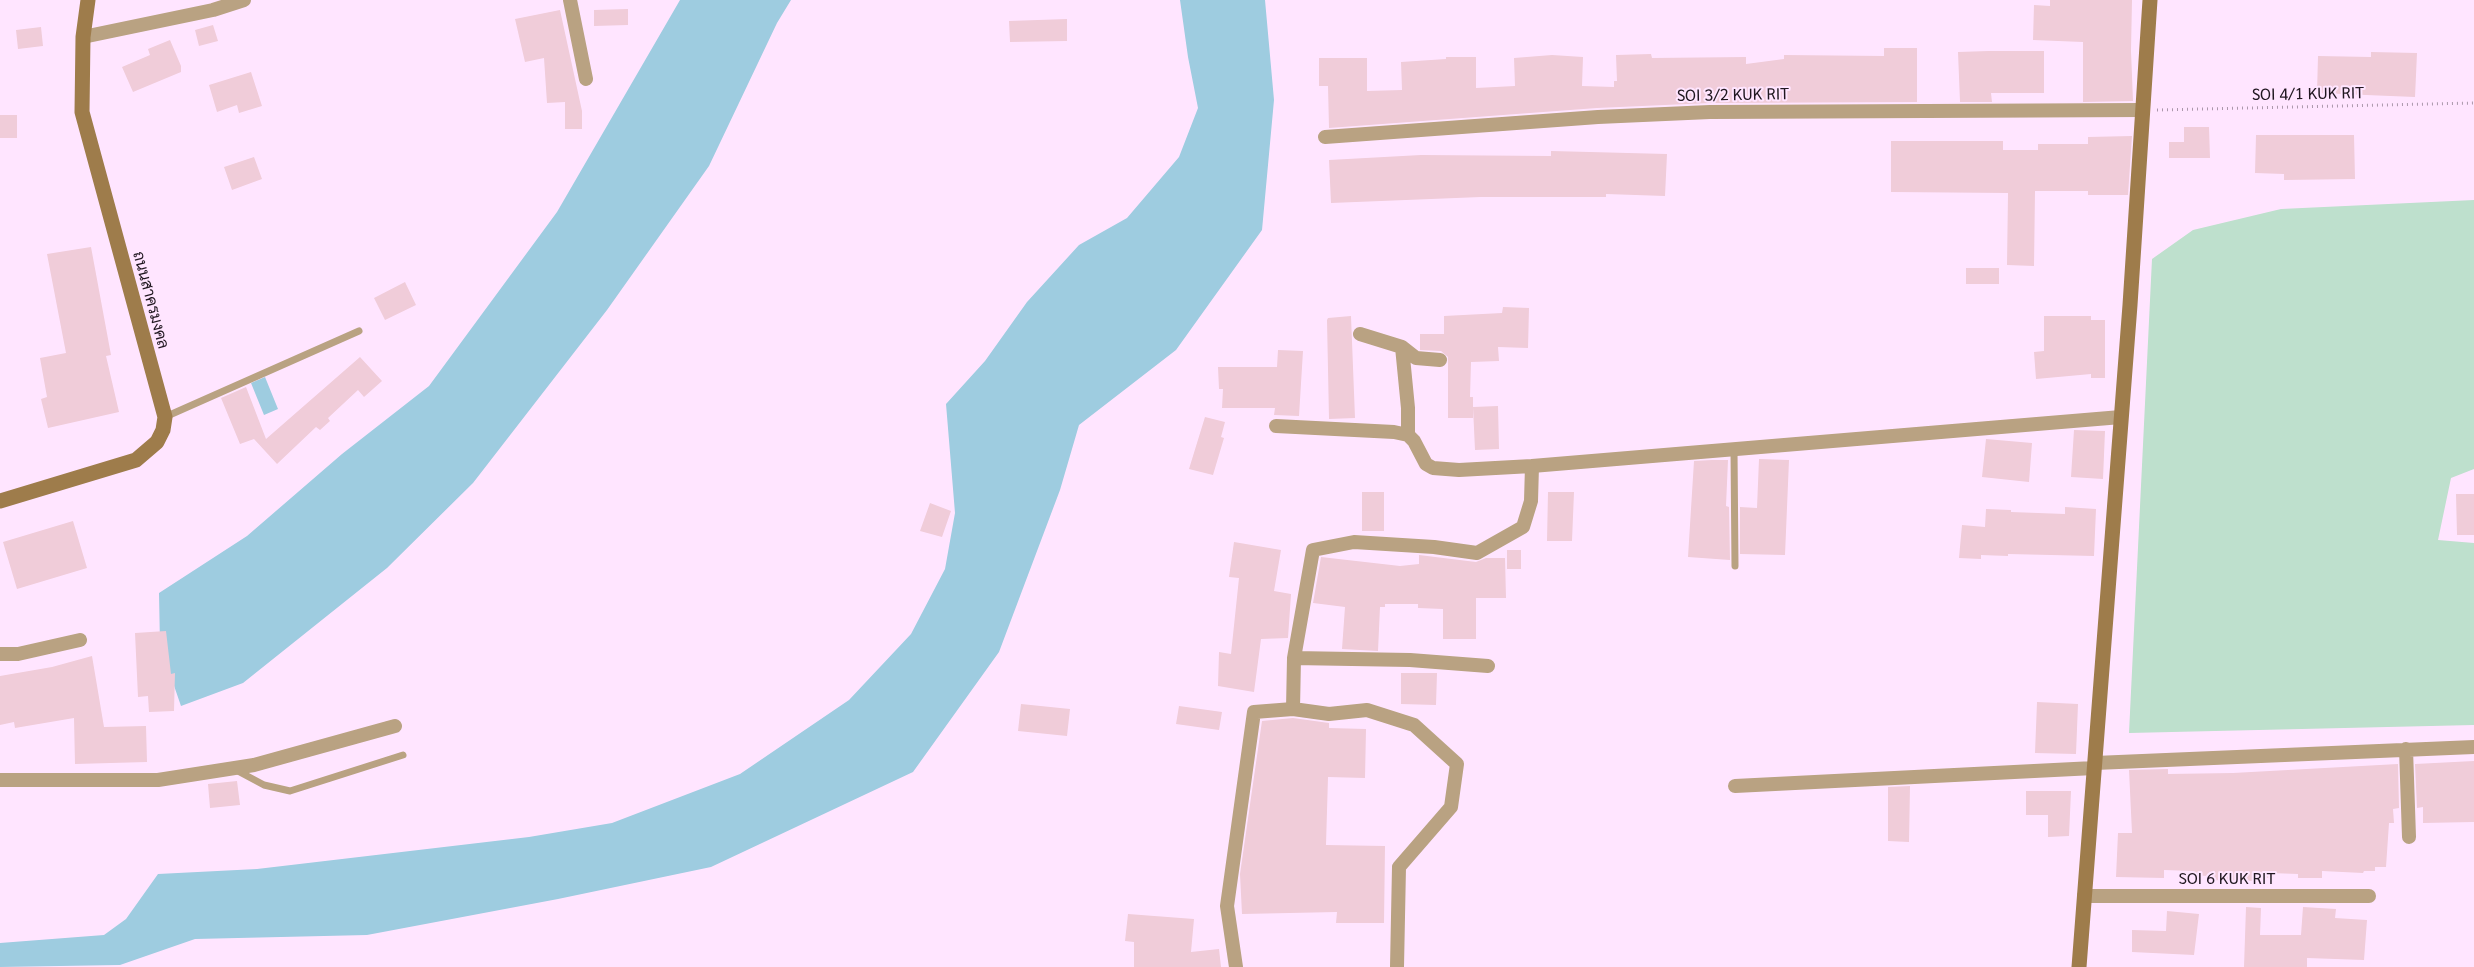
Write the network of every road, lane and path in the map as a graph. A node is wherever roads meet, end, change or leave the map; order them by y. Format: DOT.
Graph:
graph roads {
  1 [pos="88,0"];
  2 [pos="244,0"];
  3 [pos="570,0"];
  4 [pos="2150,0"];
  5 [pos="83,37"];
  6 [pos="586,79"];
  7 [pos="2474,103"];
  8 [pos="2142,110"];
  9 [pos="1326,137"];
  10 [pos="358,331"];
  11 [pos="1360,334"];
  12 [pos="1402,347"];
  13 [pos="1440,360"];
  14 [pos="165,417"];
  15 [pos="2121,417"];
  16 [pos="1276,426"];
  17 [pos="1408,436"];
  18 [pos="1734,449"];
  19 [pos="1532,466"];
  20 [pos="0,501"];
  21 [pos="1735,566"];
  22 [pos="80,640"];
  23 [pos="0,654"];
  24 [pos="1294,658"];
  25 [pos="1488,666"];
  26 [pos="1293,709"];
  27 [pos="395,726"];
  28 [pos="2474,747"];
  29 [pos="2406,749"];
  30 [pos="403,755"];
  31 [pos="2094,766"];
  32 [pos="233,768"];
  33 [pos="0,780"];
  34 [pos="1735,786"];
  35 [pos="2409,837"];
  36 [pos="2084,896"];
  37 [pos="2369,896"];
  38 [pos="1236,967"];
  39 [pos="1397,967"];
  40 [pos="2079,967"];
  1 -- 5 [label="street, ถนนสาครมงคล"];
  2 -- 5 [label="street"];
  3 -- 6 [label="street"];
  4 -- 8 [label="street"];
  5 -- 14 [label="street, ถนนสาครมงคล"];
  7 -- 8 [label="path, SOI 4/1 KUK RIT"];
  8 -- 9 [label="street, SOI 3/2 KUK RIT"];
  8 -- 15 [label="street"];
  10 -- 14 [label="lane"];
  11 -- 12 [label="street"];
  12 -- 13 [label="street"];
  12 -- 17 [label="street"];
  14 -- 20 [label="street"];
  15 -- 18 [label="street"];
  15 -- 31 [label="street"];
  16 -- 17 [label="street"];
  17 -- 19 [label="street"];
  18 -- 19 [label="street"];
  18 -- 21 [label="lane"];
  19 -- 24 [label="street"];
  22 -- 23 [label="street"];
  24 -- 25 [label="street"];
  24 -- 26 [label="street"];
  26 -- 38 [label="street"];
  26 -- 39 [label="street"];
  27 -- 32 [label="street"];
  28 -- 29 [label="street"];
  29 -- 31 [label="street"];
  29 -- 35 [label="street"];
  30 -- 32 [label="lane"];
  31 -- 34 [label="street"];
  31 -- 36 [label="street"];
  32 -- 33 [label="street"];
  36 -- 37 [label="street, SOI 6 KUK RIT"];
  36 -- 40 [label="street"];
}
